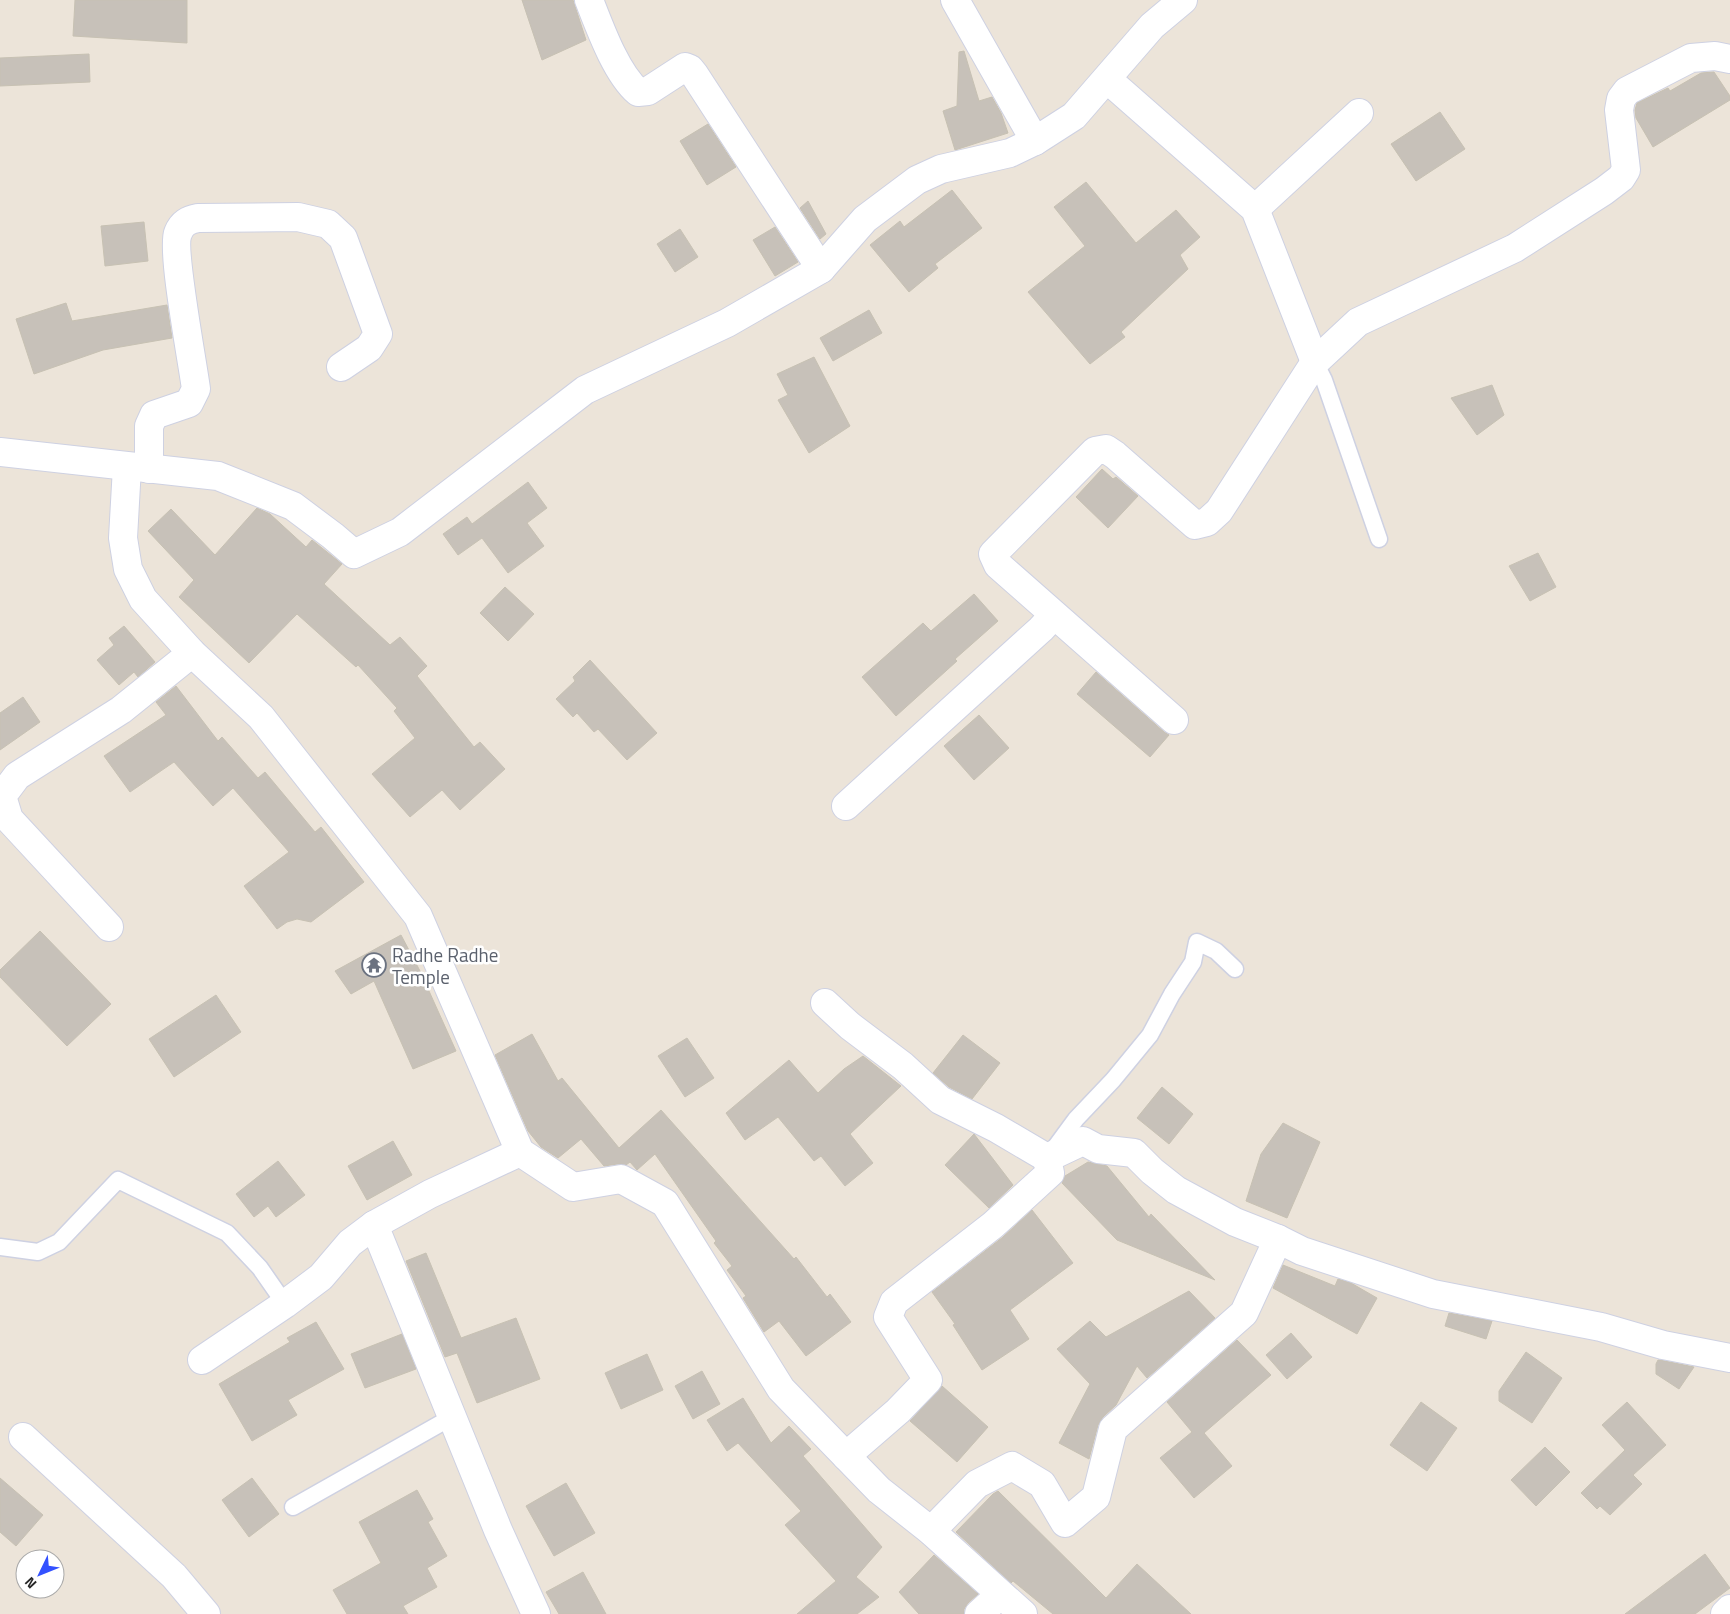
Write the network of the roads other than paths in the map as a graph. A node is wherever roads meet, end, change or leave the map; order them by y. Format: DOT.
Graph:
graph roads {
  1 [pos="589,0"];
  2 [pos="954,0"];
  3 [pos="1183,0"];
  4 [pos="1730,59"];
  5 [pos="1107,78"];
  6 [pos="1359,113"];
  7 [pos="1035,141"];
  8 [pos="1255,209"];
  9 [pos="821,269"];
  10 [pos="1315,362"];
  11 [pos="341,367"];
  12 [pos="0,452"];
  13 [pos="138,468"];
  14 [pos="1379,539"];
  15 [pos="1053,616"];
  16 [pos="192,653"];
  17 [pos="1174,720"];
  18 [pos="846,806"];
  19 [pos="109,927"];
  20 [pos="1235,969"];
  21 [pos="825,1003"];
  22 [pos="520,1152"];
  23 [pos="1047,1158"];
  24 [pos="374,1225"];
  25 [pos="1278,1239"];
  26 [pos="0,1247"];
  27 [pos="285,1304"];
  28 [pos="1730,1358"];
  29 [pos="202,1360"];
  30 [pos="452,1417"];
  31 [pos="23,1437"];
  32 [pos="846,1456"];
  33 [pos="293,1507"];
  34 [pos="931,1532"];
  35 [pos="1000,1595"];
  36 [pos="1730,1609"];
  37 [pos="206,1614"];
  38 [pos="536,1614"];
  39 [pos="979,1614"];
  40 [pos="1023,1614"];
  41 [pos="1725,1614"];
  1 -- 9 [label="street"];
  2 -- 7 [label="street"];
  3 -- 5 [label="street"];
  4 -- 10 [label="street"];
  5 -- 7 [label="street"];
  5 -- 8 [label="street"];
  6 -- 8 [label="street"];
  7 -- 9 [label="street"];
  8 -- 10 [label="street"];
  9 -- 13 [label="street"];
  10 -- 14 [label="lane"];
  10 -- 15 [label="street"];
  11 -- 13 [label="street"];
  12 -- 13 [label="street"];
  13 -- 16 [label="street"];
  15 -- 17 [label="street"];
  15 -- 18 [label="street"];
  16 -- 19 [label="street"];
  16 -- 22 [label="street"];
  20 -- 23 [label="lane"];
  21 -- 23 [label="street"];
  22 -- 24 [label="street"];
  22 -- 32 [label="street"];
  23 -- 25 [label="street"];
  23 -- 32 [label="street"];
  24 -- 27 [label="street"];
  24 -- 30 [label="street"];
  25 -- 28 [label="street"];
  25 -- 34 [label="street"];
  26 -- 27 [label="lane"];
  27 -- 29 [label="street"];
  30 -- 33 [label="lane"];
  30 -- 38 [label="street"];
  31 -- 37 [label="street"];
  32 -- 34 [label="street"];
  34 -- 35 [label="street"];
  35 -- 39 [label="street"];
  35 -- 40 [label="street"];
  36 -- 41 [label="street"];
}
